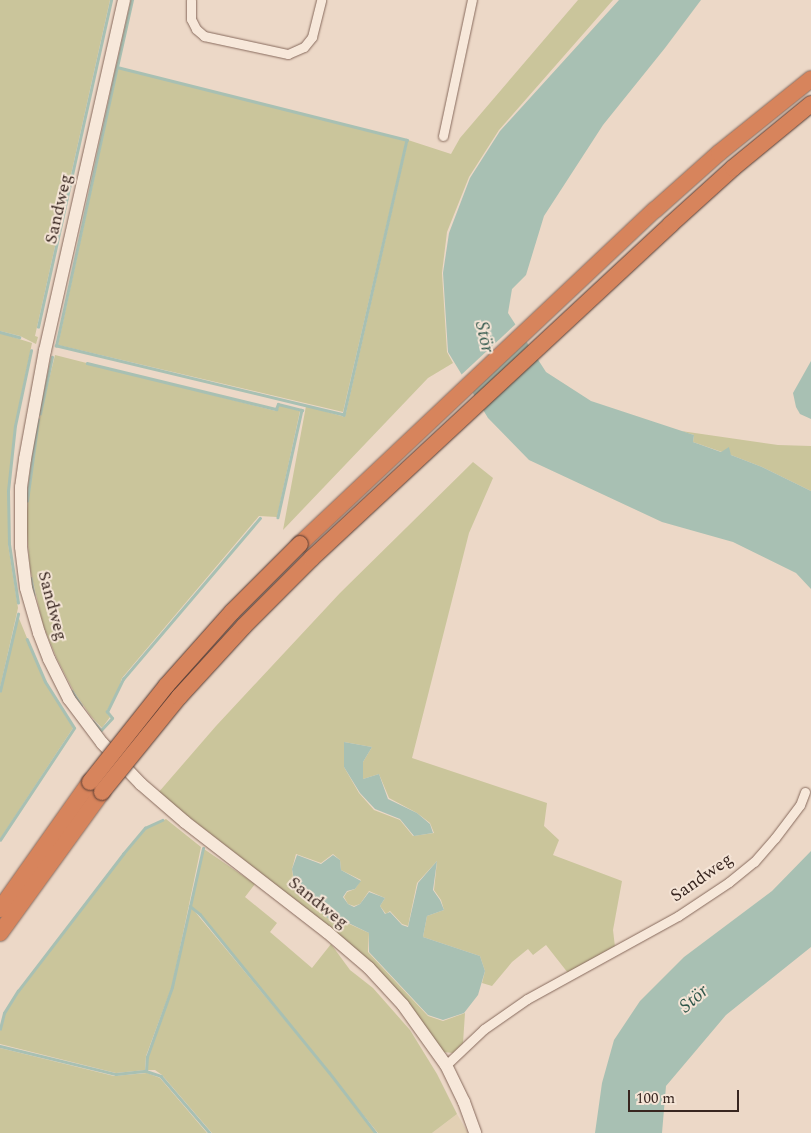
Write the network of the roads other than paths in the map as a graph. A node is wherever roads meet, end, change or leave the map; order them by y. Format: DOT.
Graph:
graph roads {
  1 [pos="124,0"];
  2 [pos="191,0"];
  3 [pos="322,0"];
  4 [pos="472,0"];
  5 [pos="811,79"];
  6 [pos="811,104"];
  7 [pos="443,136"];
  8 [pos="96,787"];
  9 [pos="805,792"];
  10 [pos="0,909"];
  11 [pos="0,934"];
  12 [pos="446,1064"];
  13 [pos="475,1133"];
  1 -- 12 [label="street, Sandweg"];
  2 -- 3 [label="street"];
  4 -- 7 [label="street"];
  5 -- 8 [label="highway, bridge"];
  6 -- 8 [label="highway, bridge"];
  8 -- 10 [label="highway"];
  8 -- 11 [label="highway"];
  9 -- 12 [label="street, Sandweg"];
  12 -- 13 [label="street, Sandweg"];
}
